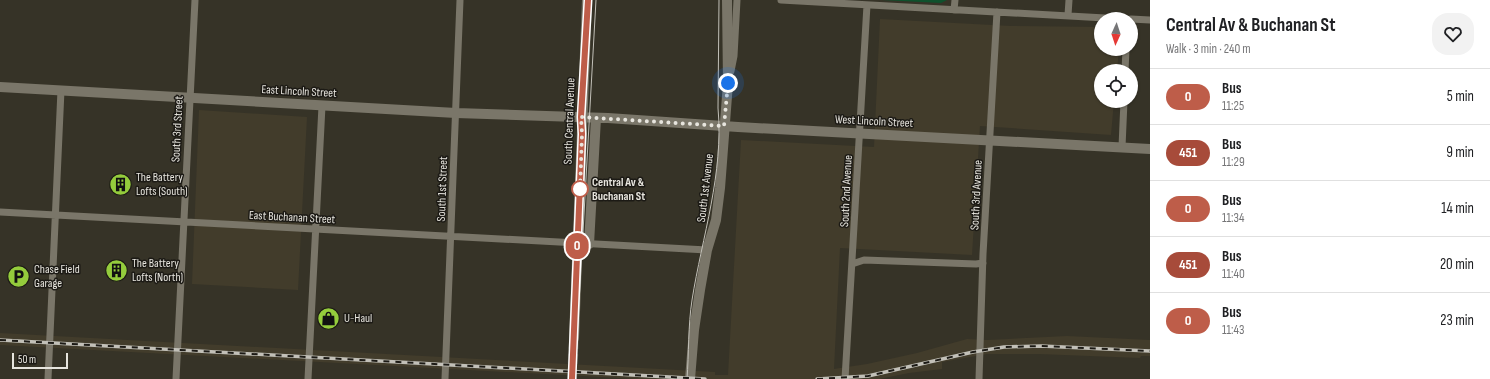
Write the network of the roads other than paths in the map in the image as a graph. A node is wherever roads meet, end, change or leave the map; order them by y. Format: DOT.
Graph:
graph roads {
  1 [pos="195,0"];
  2 [pos="460,0"];
  3 [pos="588,0"];
  4 [pos="727,0"];
  5 [pos="737,0"];
  6 [pos="781,0"];
  7 [pos="955,0"];
  8 [pos="1069,0"];
  9 [pos="846,2"];
  10 [pos="866,5"];
  11 [pos="954,10"];
  12 [pos="997,12"];
  13 [pos="1068,15"];
  14 [pos="1094,17"];
  15 [pos="1138,20"];
  16 [pos="1150,20"];
  17 [pos="728,83"];
  18 [pos="0,88"];
  19 [pos="61,90"];
  20 [pos="190,98"];
  21 [pos="322,106"];
  22 [pos="1124,108"];
  23 [pos="456,113"];
  24 [pos="581,117"];
  25 [pos="596,118"];
  26 [pos="724,126"];
  27 [pos="860,132"];
  28 [pos="990,140"];
  29 [pos="1122,147"];
  30 [pos="1150,149"];
  31 [pos="0,212"];
  32 [pos="55,216"];
  33 [pos="183,222"];
  34 [pos="315,229"];
  35 [pos="451,236"];
  36 [pos="583,243"];
  37 [pos="707,250"];
  38 [pos="983,263"];
  39 [pos="852,264"];
  40 [pos="574,338"];
  41 [pos="48,379"];
  42 [pos="176,379"];
  43 [pos="308,379"];
  44 [pos="445,379"];
  45 [pos="690,379"];
  46 [pos="845,379"];
  47 [pos="979,379"];
  1 -- 20 [label="street, South 3rd Street"];
  2 -- 23 [label="street, South 1st Street"];
  3 -- 24 [label="main road, South Central Avenue"];
  4 -- 17 [label="main road"];
  5 -- 17 [label="street, South 1st Avenue"];
  6 -- 9 [label="street"];
  7 -- 11 [label="street"];
  8 -- 13 [label="street"];
  9 -- 10 [label="street"];
  10 -- 11 [label="street"];
  10 -- 27 [label="street, South 2nd Avenue"];
  11 -- 12 [label="street"];
  12 -- 13 [label="street"];
  12 -- 28 [label="street, South 3rd Avenue"];
  13 -- 14 [label="street"];
  15 -- 16 [label="street"];
  17 -- 26 [label="main road, South 1st Avenue"];
  18 -- 19 [label="main road, East Lincoln Street"];
  19 -- 20 [label="main road, East Lincoln Street"];
  19 -- 32 [label="street"];
  20 -- 21 [label="main road, East Lincoln Street"];
  20 -- 33 [label="street, South 3rd Street"];
  21 -- 23 [label="main road, East Lincoln Street"];
  21 -- 34 [label="street"];
  22 -- 29 [label="street"];
  23 -- 24 [label="main road, East Lincoln Street"];
  23 -- 35 [label="street, South 1st Street"];
  24 -- 25 [label="main road, East Lincoln Street"];
  24 -- 36 [label="main road, South Central Avenue"];
  25 -- 26 [label="main road, West Lincoln Street"];
  25 -- 36 [label="main road"];
  26 -- 27 [label="main road, West Lincoln Street"];
  26 -- 37 [label="main road, South 1st Avenue"];
  27 -- 28 [label="main road, West Lincoln Street"];
  27 -- 39 [label="street, South 2nd Avenue"];
  28 -- 29 [label="main road, West Lincoln Street"];
  28 -- 38 [label="street, South 3rd Avenue"];
  29 -- 30 [label="main road, West Lincoln Street"];
  31 -- 32 [label="street, East Buchanan Street"];
  32 -- 33 [label="street, East Buchanan Street"];
  32 -- 41 [label="street"];
  33 -- 34 [label="street, East Buchanan Street"];
  33 -- 42 [label="street, South 3rd Street"];
  34 -- 35 [label="street, East Buchanan Street"];
  34 -- 43 [label="street"];
  35 -- 36 [label="street, East Buchanan Street"];
  35 -- 44 [label="street, South 1st Street"];
  36 -- 37 [label="street, East Buchanan Street"];
  36 -- 40 [label="main road, South Central Avenue"];
  37 -- 45 [label="main road, South 1st Avenue"];
  38 -- 39 [label="street"];
  38 -- 47 [label="street, South 3rd Avenue"];
  39 -- 46 [label="street, South 2nd Avenue"];
}
